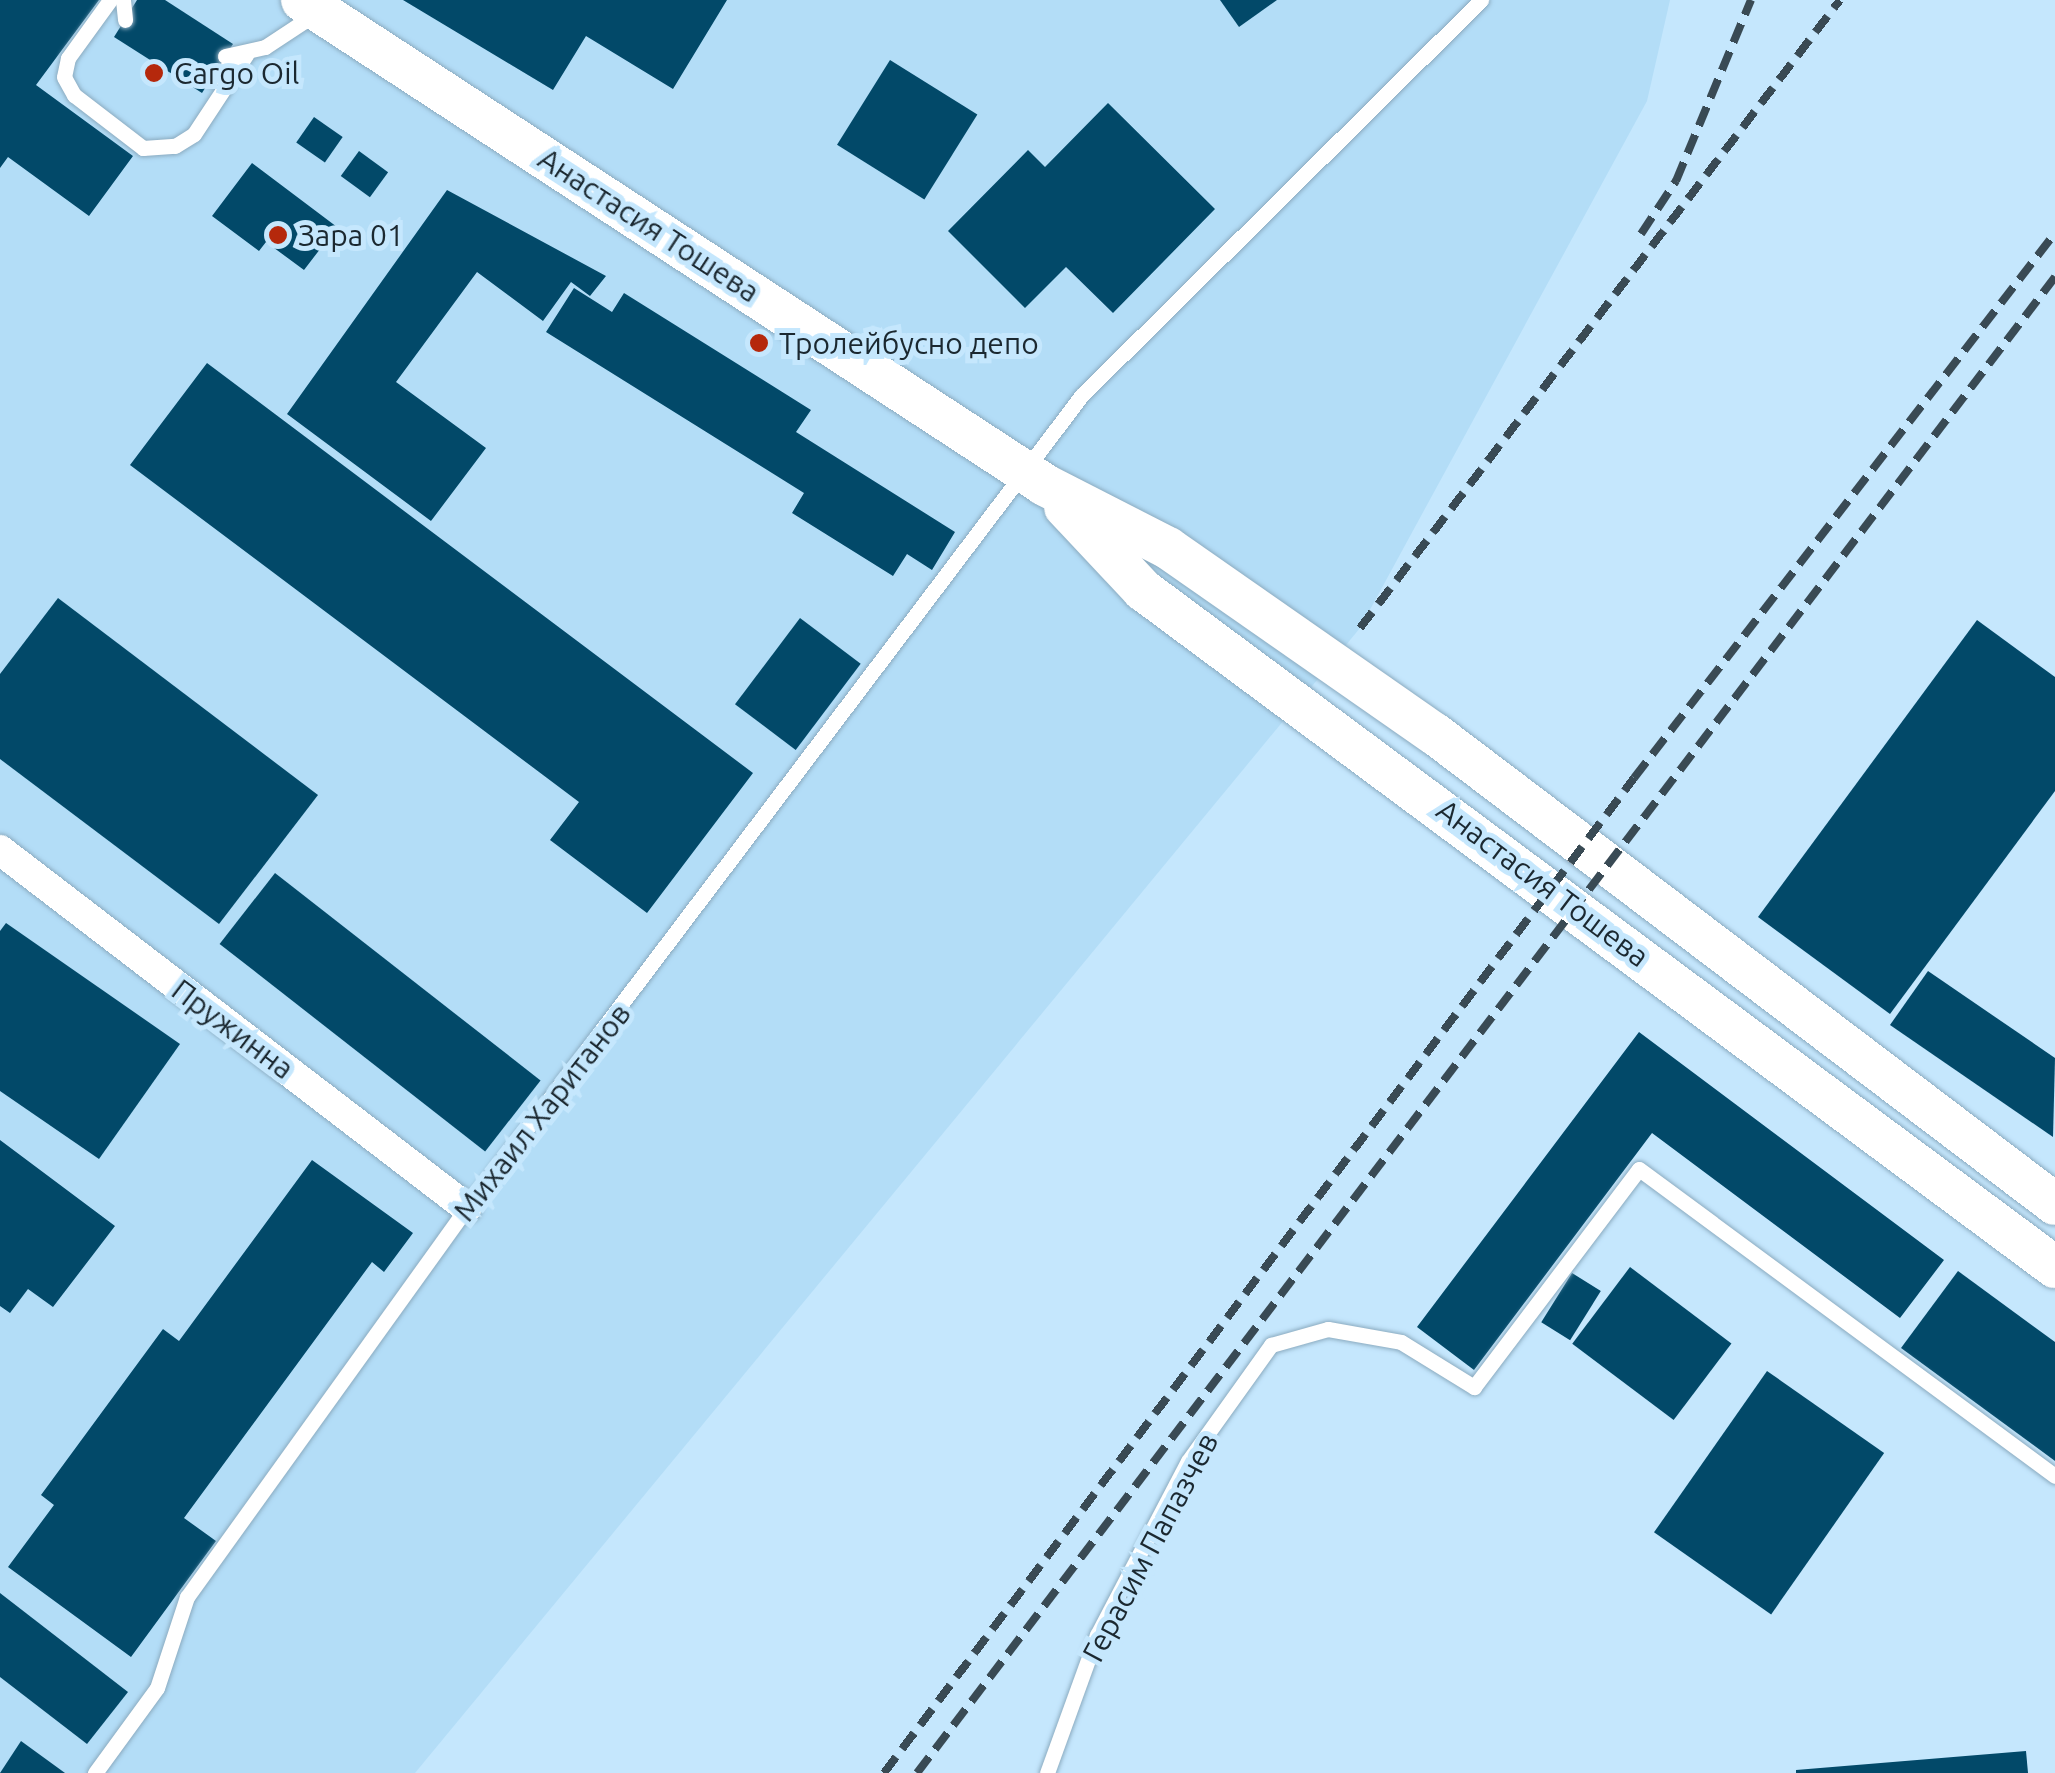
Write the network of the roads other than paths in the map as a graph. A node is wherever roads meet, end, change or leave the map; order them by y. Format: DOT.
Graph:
graph roads {
  1 [pos="110,0"];
  2 [pos="123,0"];
  3 [pos="1482,0"];
  4 [pos="310,6"];
  5 [pos="124,20"];
  6 [pos="246,55"];
  7 [pos="226,56"];
  8 [pos="211,79"];
  9 [pos="1036,479"];
  10 [pos="0,850"];
  11 [pos="2055,1204"];
  12 [pos="467,1208"];
  13 [pos="2055,1267"];
  14 [pos="2055,1476"];
  15 [pos="94,1773"];
  16 [pos="1047,1773"];
  1 -- 6 [label="lane"];
  2 -- 5 [label="lane"];
  3 -- 9 [label="lane, Михаил Хаританов"];
  4 -- 6 [label="lane"];
  4 -- 9 [label="main road, Анастасия Тошева"];
  6 -- 7 [label="lane"];
  6 -- 8 [label="lane"];
  9 -- 11 [label="main road, Анастасия Тошева"];
  9 -- 12 [label="lane, Михаил Хаританов"];
  9 -- 13 [label="main road, Анастасия Тошева"];
  10 -- 12 [label="street, Пружинна"];
  12 -- 15 [label="lane, Михаил Хаританов"];
  14 -- 16 [label="lane, Герасим Папазчев"];
}
